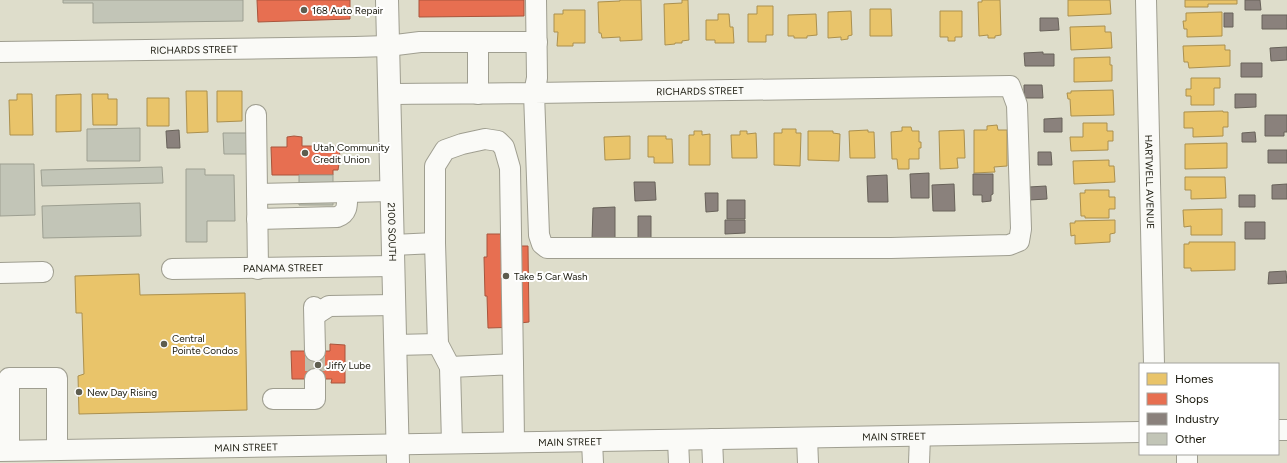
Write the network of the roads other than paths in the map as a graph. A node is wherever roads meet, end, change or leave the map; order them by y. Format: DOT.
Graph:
graph roads {
  1 [pos="387,0"];
  2 [pos="536,0"];
  3 [pos="1146,0"];
  4 [pos="478,42"];
  5 [pos="537,42"];
  6 [pos="388,46"];
  7 [pos="0,52"];
  8 [pos="534,93"];
  9 [pos="390,94"];
  10 [pos="478,94"];
  11 [pos="256,116"];
  12 [pos="392,191"];
  13 [pos="347,192"];
  14 [pos="257,194"];
  15 [pos="257,219"];
  16 [pos="435,243"];
  17 [pos="393,255"];
  18 [pos="172,269"];
  19 [pos="258,269"];
  20 [pos="43,272"];
  21 [pos="0,273"];
  22 [pos="394,305"];
  23 [pos="438,344"];
  24 [pos="395,345"];
  25 [pos="315,351"];
  26 [pos="1154,363"];
  27 [pos="513,364"];
  28 [pos="450,367"];
  29 [pos="315,379"];
  30 [pos="273,399"];
  31 [pos="1139,432"];
  32 [pos="920,436"];
  33 [pos="807,438"];
  34 [pos="712,439"];
  35 [pos="678,440"];
  36 [pos="592,441"];
  37 [pos="514,442"];
  38 [pos="452,443"];
  39 [pos="5,450"];
  40 [pos="57,450"];
  41 [pos="398,454"];
  42 [pos="204,455"];
  43 [pos="138,456"];
  44 [pos="593,463"];
  45 [pos="679,463"];
  46 [pos="713,463"];
  47 [pos="808,463"];
  48 [pos="919,463"];
  1 -- 6 [label="main road, 2100 SOUTH"];
  2 -- 5 [label="street"];
  3 -- 26 [label="street, HARTWELL AVENUE"];
  4 -- 5 [label="street, RICHARDS STREET"];
  4 -- 6 [label="street, RICHARDS STREET"];
  4 -- 10 [label="street"];
  5 -- 8 [label="street"];
  6 -- 7 [label="street, RICHARDS STREET"];
  6 -- 9 [label="main road, 2100 SOUTH"];
  8 -- 8 [label="street, RICHARDS STREET"];
  8 -- 10 [label="street, RICHARDS STREET"];
  9 -- 10 [label="street, RICHARDS STREET"];
  9 -- 12 [label="main road, 2100 SOUTH"];
  11 -- 14 [label="street"];
  12 -- 13 [label="street"];
  12 -- 17 [label="main road, 2100 SOUTH"];
  13 -- 14 [label="street"];
  13 -- 15 [label="street"];
  14 -- 15 [label="street"];
  15 -- 19 [label="street"];
  16 -- 17 [label="street, PANAMA STREET"];
  16 -- 23 [label="street"];
  16 -- 27 [label="street"];
  17 -- 19 [label="street, PANAMA STREET"];
  17 -- 22 [label="main road, 2100 SOUTH"];
  18 -- 19 [label="street, PANAMA STREET"];
  20 -- 21 [label="street"];
  22 -- 24 [label="main road, 2100 SOUTH"];
  22 -- 25 [label="street"];
  23 -- 24 [label="street"];
  23 -- 28 [label="street"];
  24 -- 41 [label="main road, 2100 SOUTH"];
  27 -- 28 [label="street"];
  27 -- 37 [label="street"];
  28 -- 38 [label="street"];
  29 -- 30 [label="street"];
  31 -- 32 [label="street, MAIN STREET"];
  32 -- 33 [label="street, MAIN STREET"];
  32 -- 48 [label="street"];
  33 -- 34 [label="street, MAIN STREET"];
  33 -- 47 [label="street"];
  34 -- 35 [label="street, MAIN STREET"];
  34 -- 46 [label="street"];
  35 -- 36 [label="street, MAIN STREET"];
  35 -- 45 [label="street"];
  36 -- 37 [label="street, MAIN STREET"];
  36 -- 44 [label="street"];
  37 -- 38 [label="street, MAIN STREET"];
  38 -- 41 [label="street, MAIN STREET"];
  39 -- 40 [label="street, MAIN STREET"];
  39 -- 40 [label="street"];
  40 -- 43 [label="street, MAIN STREET"];
  41 -- 42 [label="street, MAIN STREET"];
  42 -- 43 [label="street, MAIN STREET"];
}
